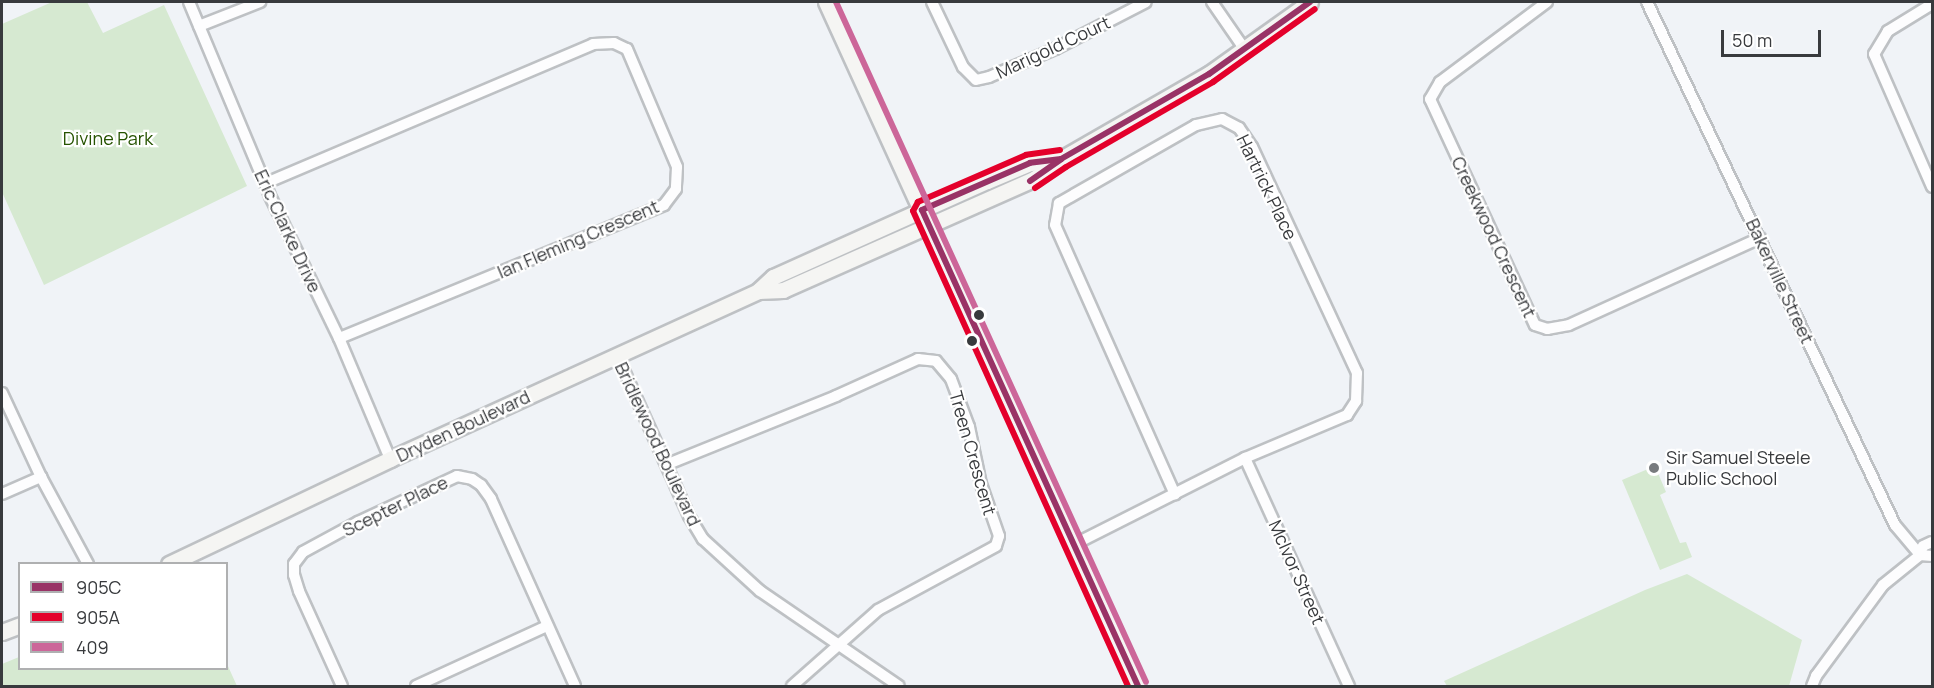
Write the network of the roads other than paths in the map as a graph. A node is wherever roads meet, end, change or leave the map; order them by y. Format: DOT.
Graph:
graph roads {
  1 [pos="189,2"];
  2 [pos="260,2"];
  3 [pos="826,2"];
  4 [pos="932,2"];
  5 [pos="1146,2"];
  6 [pos="1212,2"];
  7 [pos="1310,2"];
  8 [pos="1547,2"];
  9 [pos="1647,2"];
  10 [pos="1932,4"];
  11 [pos="199,26"];
  12 [pos="1243,47"];
  13 [pos="1061,159"];
  14 [pos="266,183"];
  15 [pos="1932,186"];
  16 [pos="922,210"];
  17 [pos="928,225"];
  18 [pos="1760,238"];
  19 [pos="758,291"];
  20 [pos="339,338"];
  21 [pos="617,355"];
  22 [pos="2,393"];
  23 [pos="1245,458"];
  24 [pos="390,459"];
  25 [pos="668,464"];
  26 [pos="41,477"];
  27 [pos="2,494"];
  28 [pos="1175,494"];
  29 [pos="1932,542"];
  30 [pos="1073,545"];
  31 [pos="1920,555"];
  32 [pos="1932,556"];
  33 [pos="86,562"];
  34 [pos="173,562"];
  35 [pos="18,626"];
  36 [pos="547,626"];
  37 [pos="2,632"];
  38 [pos="838,644"];
  39 [pos="342,687"];
  40 [pos="416,687"];
  41 [pos="575,687"];
  42 [pos="792,687"];
  43 [pos="899,687"];
  44 [pos="1138,687"];
  45 [pos="1348,687"];
  46 [pos="1812,687"];
  1 -- 11 [label="street, Eric Clarke Drive"];
  2 -- 11 [label="street"];
  3 -- 16 [label="street"];
  4 -- 5 [label="street, Marigold Court"];
  6 -- 12 [label="street"];
  7 -- 12 [label="street, Dryden Boulevard"];
  8 -- 18 [label="street, Creekwood Crescent"];
  9 -- 18 [label="street, Bakerville Street"];
  10 -- 15 [label="street"];
  11 -- 14 [label="street, Eric Clarke Drive"];
  12 -- 13 [label="street, Dryden Boulevard"];
  13 -- 16 [label="street, Dryden Boulevard"];
  13 -- 17 [label="street, Dryden Boulevard"];
  14 -- 20 [label="street, Eric Clarke Drive"];
  14 -- 20 [label="street, Ian Fleming Crescent"];
  16 -- 17 [label="street"];
  16 -- 19 [label="street, Dryden Boulevard"];
  17 -- 19 [label="street, Dryden Boulevard"];
  17 -- 30 [label="street"];
  18 -- 31 [label="street, Bakerville Street"];
  19 -- 21 [label="street, Dryden Boulevard"];
  20 -- 24 [label="street, Eric Clarke Drive"];
  21 -- 24 [label="street, Dryden Boulevard"];
  21 -- 25 [label="street, Bridlewood Boulevard"];
  22 -- 26 [label="street"];
  23 -- 28 [label="street, Hartrick Place"];
  23 -- 28 [label="street, Hartrick Place"];
  23 -- 45 [label="street, McIvor Street"];
  24 -- 34 [label="street, Dryden Boulevard"];
  25 -- 38 [label="street, Bridlewood Boulevard"];
  25 -- 38 [label="street, Treen Crescent"];
  26 -- 27 [label="street"];
  26 -- 33 [label="street"];
  28 -- 30 [label="street, Hartrick Place"];
  29 -- 31 [label="street"];
  30 -- 44 [label="street"];
  31 -- 32 [label="street"];
  31 -- 46 [label="street"];
  35 -- 37 [label="street"];
  36 -- 39 [label="street, Scepter Place"];
  36 -- 40 [label="street"];
  36 -- 41 [label="street, Scepter Place"];
  38 -- 42 [label="street, Treen Crescent"];
  38 -- 43 [label="street, Bridlewood Boulevard"];
}
